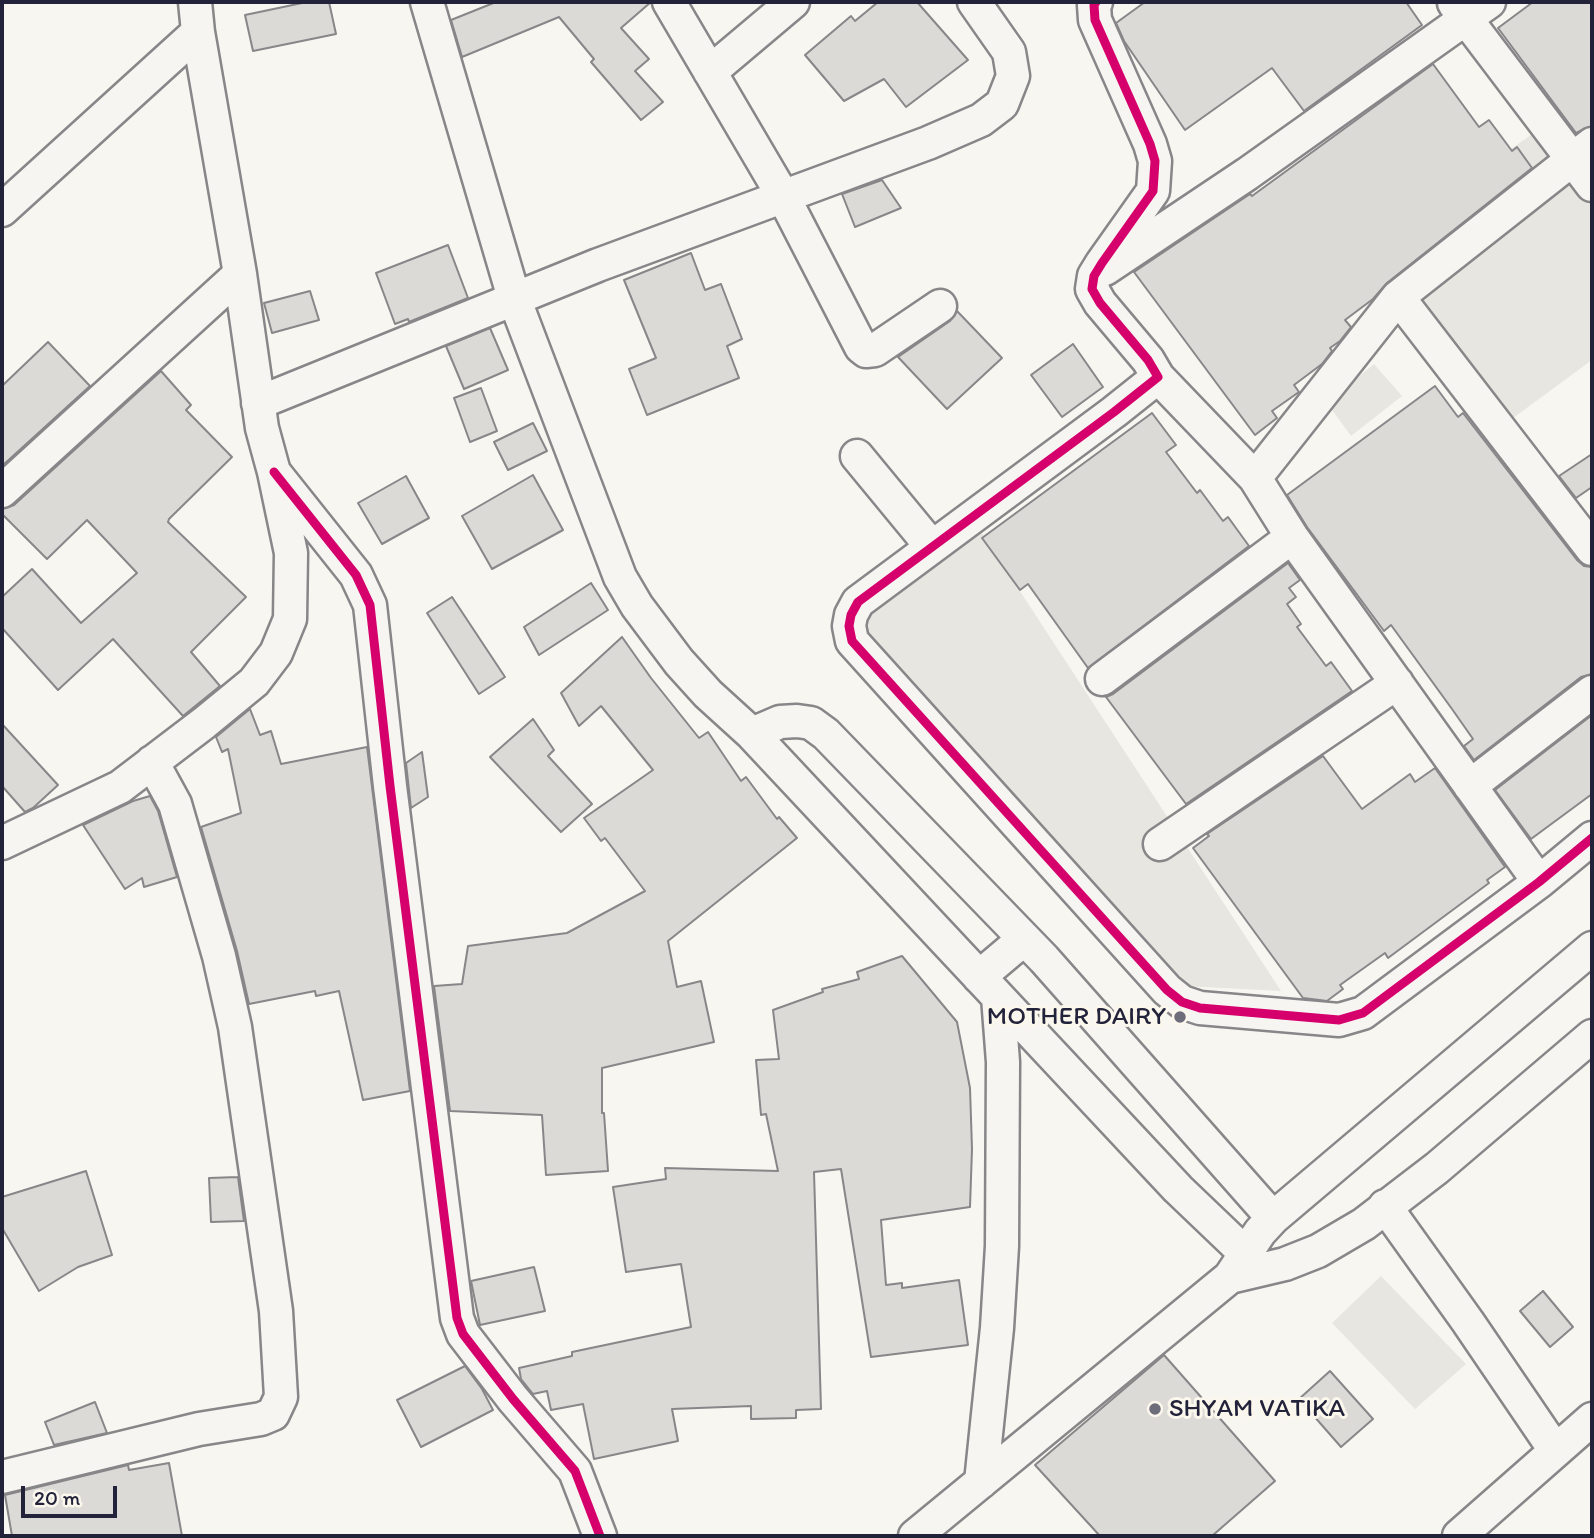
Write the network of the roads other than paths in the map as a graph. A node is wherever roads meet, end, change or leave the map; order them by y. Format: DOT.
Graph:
graph roads {
  1 [pos="427,2"];
  2 [pos="668,2"];
  3 [pos="793,2"];
  4 [pos="1096,2"];
  5 [pos="983,5"];
  6 [pos="1469,7"];
  7 [pos="196,17"];
  8 [pos="710,72"];
  9 [pos="1582,152"];
  10 [pos="1592,185"];
  11 [pos="783,196"];
  12 [pos="2,210"];
  13 [pos="240,274"];
  14 [pos="1094,276"];
  15 [pos="1398,297"];
  16 [pos="514,298"];
  17 [pos="940,306"];
  18 [pos="1158,377"];
  19 [pos="258,403"];
  20 [pos="857,456"];
  21 [pos="274,472"];
  22 [pos="1255,478"];
  23 [pos="2,491"];
  24 [pos="1582,516"];
  25 [pos="1293,537"];
  26 [pos="932,547"];
  27 [pos="1592,549"];
  28 [pos="1102,680"];
  29 [pos="1397,683"];
  30 [pos="1592,692"];
  31 [pos="752,734"];
  32 [pos="152,762"];
  33 [pos="1470,786"];
  34 [pos="1592,838"];
  35 [pos="2,843"];
  36 [pos="1160,844"];
  37 [pos="1539,882"];
  38 [pos="1024,939"];
  39 [pos="1592,948"];
  40 [pos="988,987"];
  41 [pos="1588,1049"];
  42 [pos="1385,1206"];
  43 [pos="1273,1218"];
  44 [pos="1238,1266"];
  45 [pos="1592,1419"];
  46 [pos="1555,1450"];
  47 [pos="2,1476"];
  48 [pos="981,1482"];
  49 [pos="600,1536"];
  50 [pos="915,1536"];
  51 [pos="1459,1536"];
  1 -- 16 [label="street"];
  2 -- 8 [label="street"];
  3 -- 8 [label="street"];
  4 -- 14 [label="street"];
  5 -- 11 [label="street"];
  6 -- 9 [label="street"];
  6 -- 14 [label="street"];
  7 -- 12 [label="street"];
  7 -- 13 [label="street"];
  8 -- 11 [label="street"];
  9 -- 10 [label="street"];
  9 -- 15 [label="street"];
  11 -- 16 [label="street"];
  11 -- 17 [label="street"];
  13 -- 19 [label="street"];
  13 -- 23 [label="street"];
  14 -- 18 [label="street"];
  15 -- 22 [label="street"];
  15 -- 24 [label="street"];
  16 -- 19 [label="street"];
  16 -- 31 [label="street"];
  18 -- 22 [label="street"];
  18 -- 26 [label="street"];
  19 -- 21 [label="street"];
  20 -- 26 [label="street"];
  21 -- 32 [label="street"];
  21 -- 49 [label="street"];
  22 -- 25 [label="street"];
  24 -- 27 [label="street"];
  25 -- 28 [label="street"];
  25 -- 29 [label="street"];
  26 -- 37 [label="street"];
  29 -- 33 [label="street"];
  29 -- 36 [label="street"];
  30 -- 33 [label="street"];
  31 -- 38 [label="street"];
  31 -- 40 [label="street"];
  32 -- 35 [label="street"];
  32 -- 47 [label="street"];
  33 -- 37 [label="street"];
  34 -- 37 [label="street"];
  38 -- 40 [label="street"];
  38 -- 43 [label="street"];
  39 -- 43 [label="street"];
  40 -- 44 [label="street"];
  40 -- 48 [label="street"];
  41 -- 42 [label="street"];
  42 -- 44 [label="street"];
  42 -- 46 [label="street"];
  43 -- 44 [label="street"];
  44 -- 48 [label="street"];
  45 -- 46 [label="street"];
  46 -- 51 [label="street"];
  48 -- 50 [label="street"];
}
